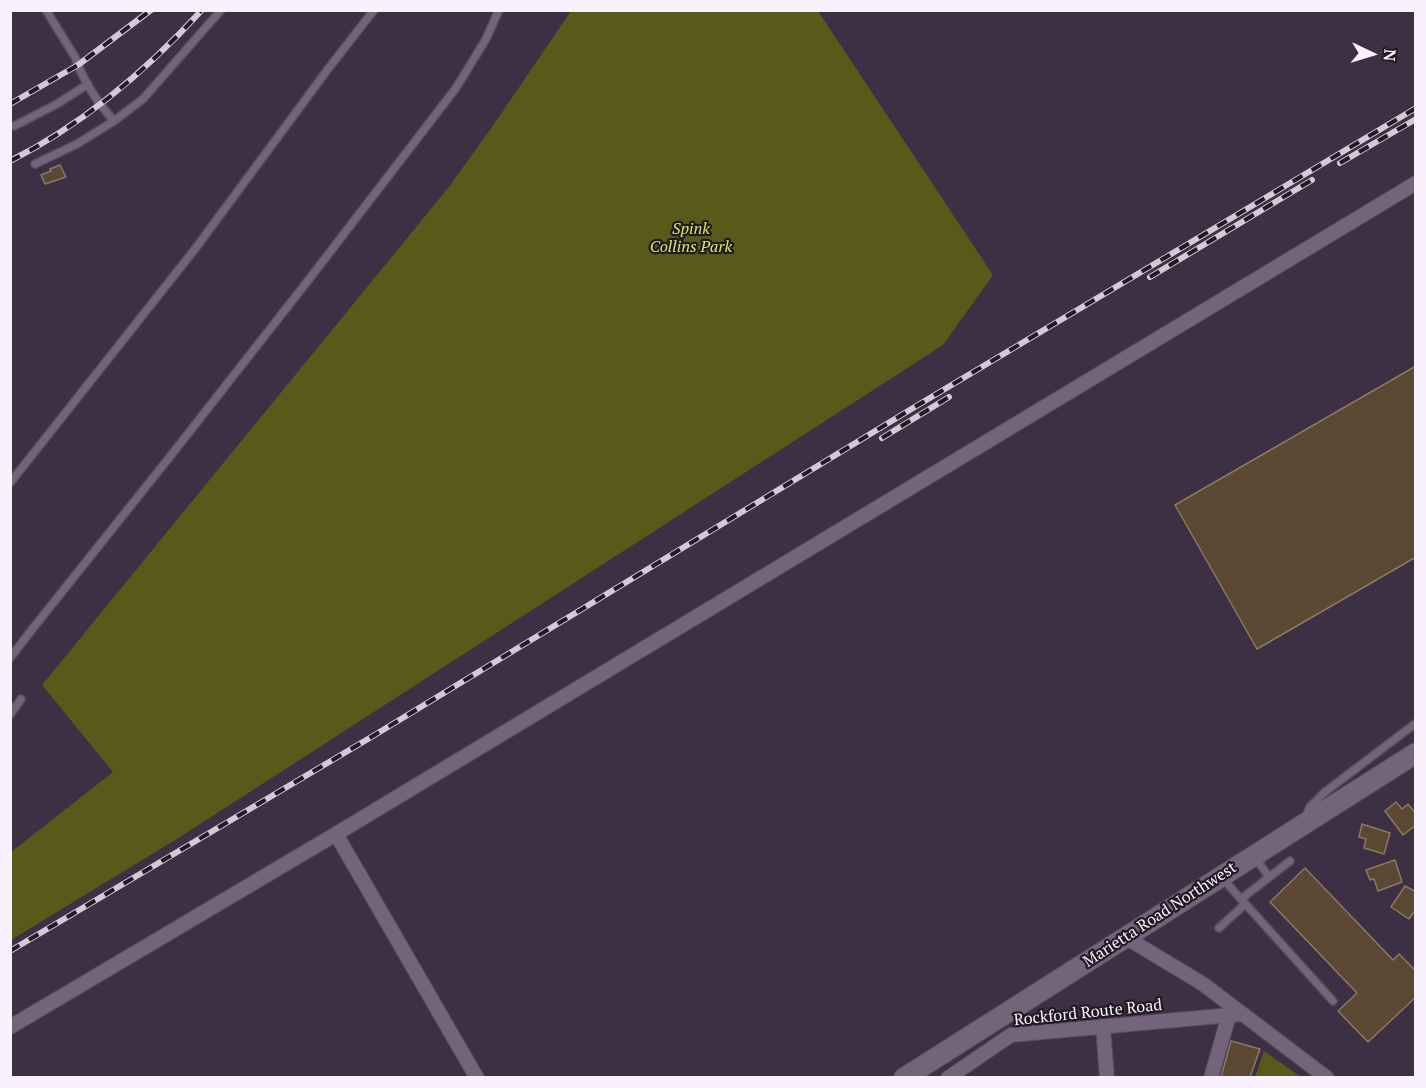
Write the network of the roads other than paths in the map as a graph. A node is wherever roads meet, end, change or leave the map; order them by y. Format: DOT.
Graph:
graph roads {
  1 [pos="46,10"];
  2 [pos="221,10"];
  3 [pos="374,10"];
  4 [pos="499,10"];
  5 [pos="88,84"];
  6 [pos="114,121"];
  7 [pos="14,126"];
  8 [pos="35,164"];
  9 [pos="1416,183"];
  10 [pos="10,483"];
  11 [pos="10,658"];
  12 [pos="21,699"];
  13 [pos="10,715"];
  14 [pos="1416,723"];
  15 [pos="1416,753"];
  16 [pos="1301,825"];
  17 [pos="336,834"];
  18 [pos="1254,855"];
  19 [pos="1290,861"];
  20 [pos="1220,876"];
  21 [pos="1269,877"];
  22 [pos="1243,901"];
  23 [pos="1219,928"];
  24 [pos="1125,937"];
  25 [pos="1333,1001"];
  26 [pos="1236,1015"];
  27 [pos="10,1027"];
  28 [pos="1103,1027"];
  29 [pos="477,1077"];
  30 [pos="904,1077"];
  31 [pos="948,1077"];
  32 [pos="1107,1077"];
  33 [pos="1211,1077"];
  34 [pos="1327,1077"];
  1 -- 5 [label="lane"];
  2 -- 6 [label="lane"];
  3 -- 10 [label="lane"];
  4 -- 11 [label="lane"];
  5 -- 6 [label="lane"];
  5 -- 7 [label="lane"];
  6 -- 8 [label="lane"];
  9 -- 17 [label="street"];
  12 -- 13 [label="lane"];
  14 -- 16 [label="lane"];
  15 -- 16 [label="main road, Marietta Road Northwest"];
  16 -- 18 [label="main road, Marietta Road Northwest"];
  17 -- 27 [label="street"];
  17 -- 29 [label="street"];
  18 -- 20 [label="main road, Marietta Road Northwest"];
  18 -- 21 [label="lane"];
  19 -- 21 [label="lane"];
  20 -- 22 [label="lane"];
  20 -- 24 [label="main road, Marietta Road Northwest"];
  21 -- 22 [label="lane"];
  22 -- 23 [label="lane"];
  22 -- 25 [label="lane"];
  24 -- 26 [label="street"];
  24 -- 30 [label="main road, Marietta Road Northwest"];
  26 -- 28 [label="street, Rockford Route Road"];
  26 -- 33 [label="street"];
  26 -- 34 [label="street"];
  28 -- 31 [label="street, Rockford Route Road"];
  28 -- 32 [label="street"];
}
